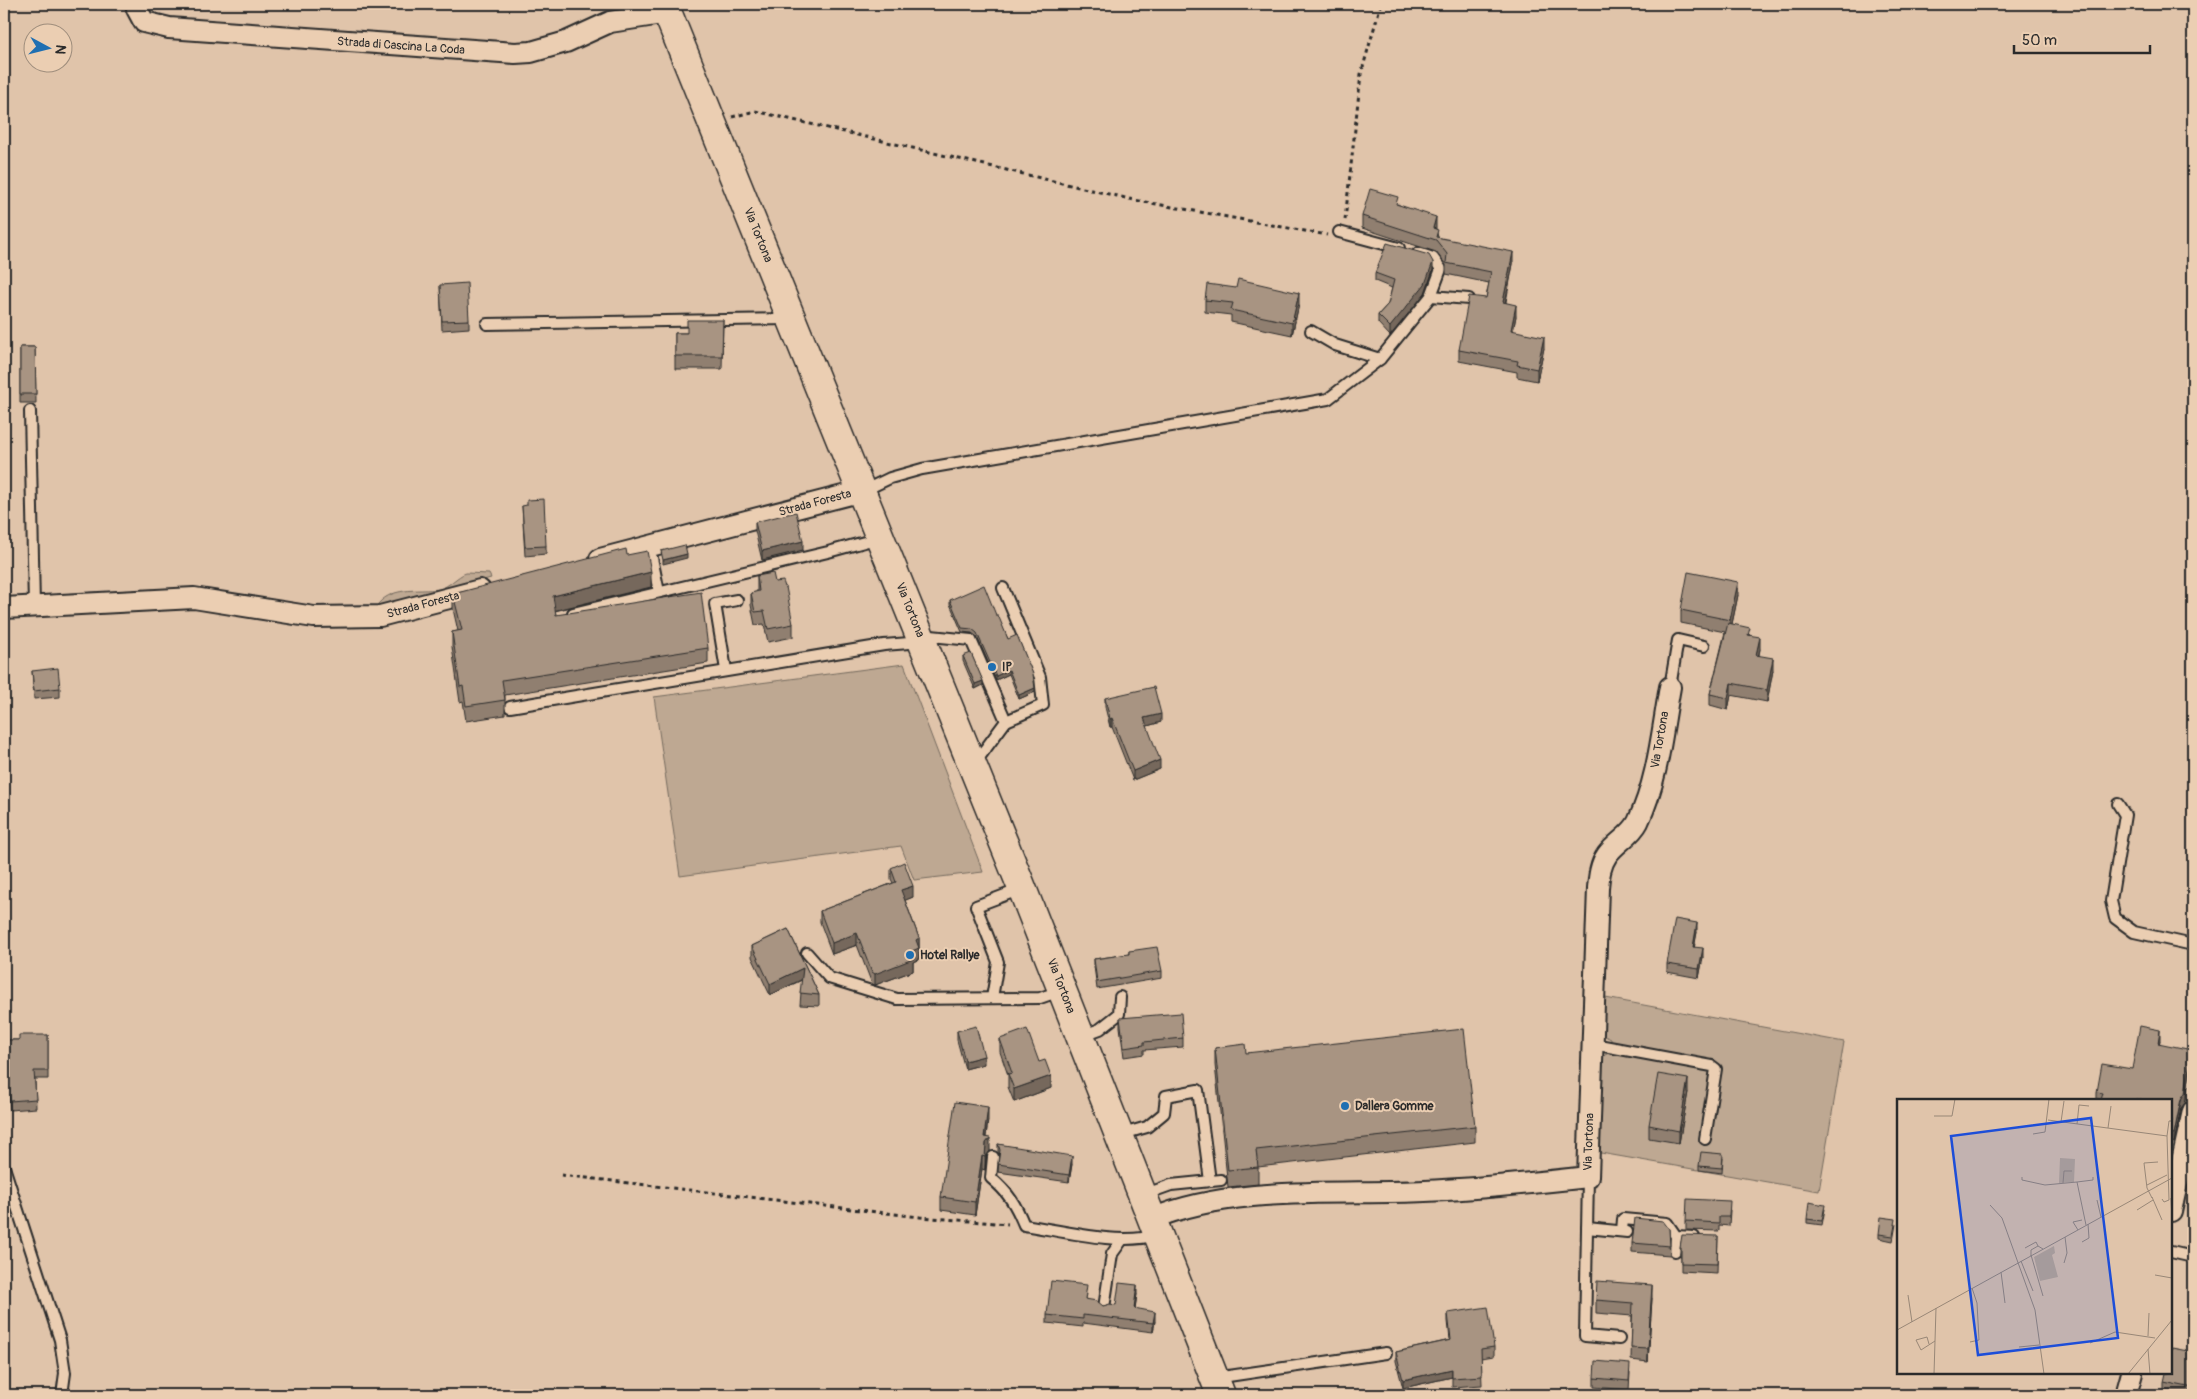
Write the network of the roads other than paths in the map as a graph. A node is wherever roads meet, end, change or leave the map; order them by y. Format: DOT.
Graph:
graph roads {
  1 [pos="137,6"];
  2 [pos="666,8"];
  3 [pos="1339,232"];
  4 [pos="1431,296"];
  5 [pos="1469,299"];
  6 [pos="792,319"];
  7 [pos="488,324"];
  8 [pos="1311,331"];
  9 [pos="1380,359"];
  10 [pos="30,411"];
  11 [pos="862,491"];
  12 [pos="880,538"];
  13 [pos="633,562"];
  14 [pos="582,564"];
  15 [pos="496,586"];
  16 [pos="1003,588"];
  17 [pos="659,592"];
  18 [pos="738,600"];
  19 [pos="34,606"];
  20 [pos="4,608"];
  21 [pos="573,613"];
  22 [pos="921,638"];
  23 [pos="1704,646"];
  24 [pos="726,670"];
  25 [pos="1670,687"];
  26 [pos="510,707"];
  27 [pos="1006,721"];
  28 [pos="973,766"];
  29 [pos="2118,804"];
  30 [pos="1022,888"];
  31 [pos="2193,945"];
  32 [pos="807,953"];
  33 [pos="1062,991"];
  34 [pos="1120,997"];
  35 [pos="992,998"];
  36 [pos="1080,1036"];
  37 [pos="1593,1044"];
  38 [pos="2193,1111"];
  39 [pos="1119,1136"];
  40 [pos="1705,1139"];
  41 [pos="2177,1152"];
  42 [pos="993,1157"];
  43 [pos="4,1167"];
  44 [pos="1588,1177"];
  45 [pos="7,1189"];
  46 [pos="2172,1201"];
  47 [pos="1151,1216"];
  48 [pos="1587,1228"];
  49 [pos="1676,1236"];
  50 [pos="1701,1237"];
  51 [pos="1122,1240"];
  52 [pos="1675,1251"];
  53 [pos="2172,1252"];
  54 [pos="2193,1257"];
  55 [pos="1104,1308"];
  56 [pos="1619,1339"];
  57 [pos="1386,1353"];
  58 [pos="2132,1374"];
  59 [pos="1217,1386"];
  60 [pos="62,1395"];
  61 [pos="2126,1395"];
  1 -- 2 [label="street, Strada di Cascina La Coda"];
  2 -- 6 [label="main road, Via Tortona"];
  3 -- 4 [label="lane"];
  4 -- 5 [label="lane"];
  4 -- 9 [label="lane"];
  6 -- 7 [label="lane"];
  6 -- 11 [label="main road, Via Tortona"];
  8 -- 9 [label="lane"];
  9 -- 11 [label="lane"];
  10 -- 19 [label="lane"];
  11 -- 12 [label="main road, Via Tortona"];
  11 -- 14 [label="street, Strada Foresta"];
  12 -- 17 [label="lane"];
  12 -- 22 [label="main road, Via Tortona"];
  13 -- 17 [label="lane"];
  15 -- 19 [label="street, Strada Foresta"];
  16 -- 27 [label="lane"];
  17 -- 21 [label="lane"];
  18 -- 24 [label="lane"];
  19 -- 20 [label="street, Strada Foresta"];
  22 -- 24 [label="lane"];
  22 -- 27 [label="lane"];
  22 -- 28 [label="main road, Via Tortona"];
  23 -- 25 [label="lane"];
  24 -- 26 [label="lane"];
  25 -- 37 [label="street, Via Tortona"];
  27 -- 28 [label="lane"];
  28 -- 30 [label="main road, Via Tortona"];
  29 -- 31 [label="lane"];
  30 -- 33 [label="main road, Via Tortona"];
  30 -- 35 [label="lane"];
  32 -- 35 [label="lane"];
  33 -- 35 [label="lane"];
  33 -- 36 [label="main road, Via Tortona"];
  34 -- 36 [label="lane"];
  36 -- 39 [label="main road, Via Tortona"];
  37 -- 40 [label="lane"];
  37 -- 44 [label="street, Via Tortona"];
  38 -- 41 [label="street"];
  39 -- 47 [label="main road, Via Tortona"];
  39 -- 47 [label="lane"];
  41 -- 46 [label="street"];
  42 -- 51 [label="lane"];
  43 -- 45 [label="lane"];
  44 -- 47 [label="street, Via Tortona"];
  44 -- 48 [label="lane"];
  45 -- 60 [label="lane"];
  47 -- 51 [label="lane"];
  47 -- 59 [label="main road, Via Tortona"];
  48 -- 49 [label="lane"];
  48 -- 56 [label="lane"];
  49 -- 50 [label="lane"];
  49 -- 52 [label="lane"];
  51 -- 55 [label="lane"];
  53 -- 54 [label="lane"];
  57 -- 59 [label="lane"];
  58 -- 61 [label="street"];
}
